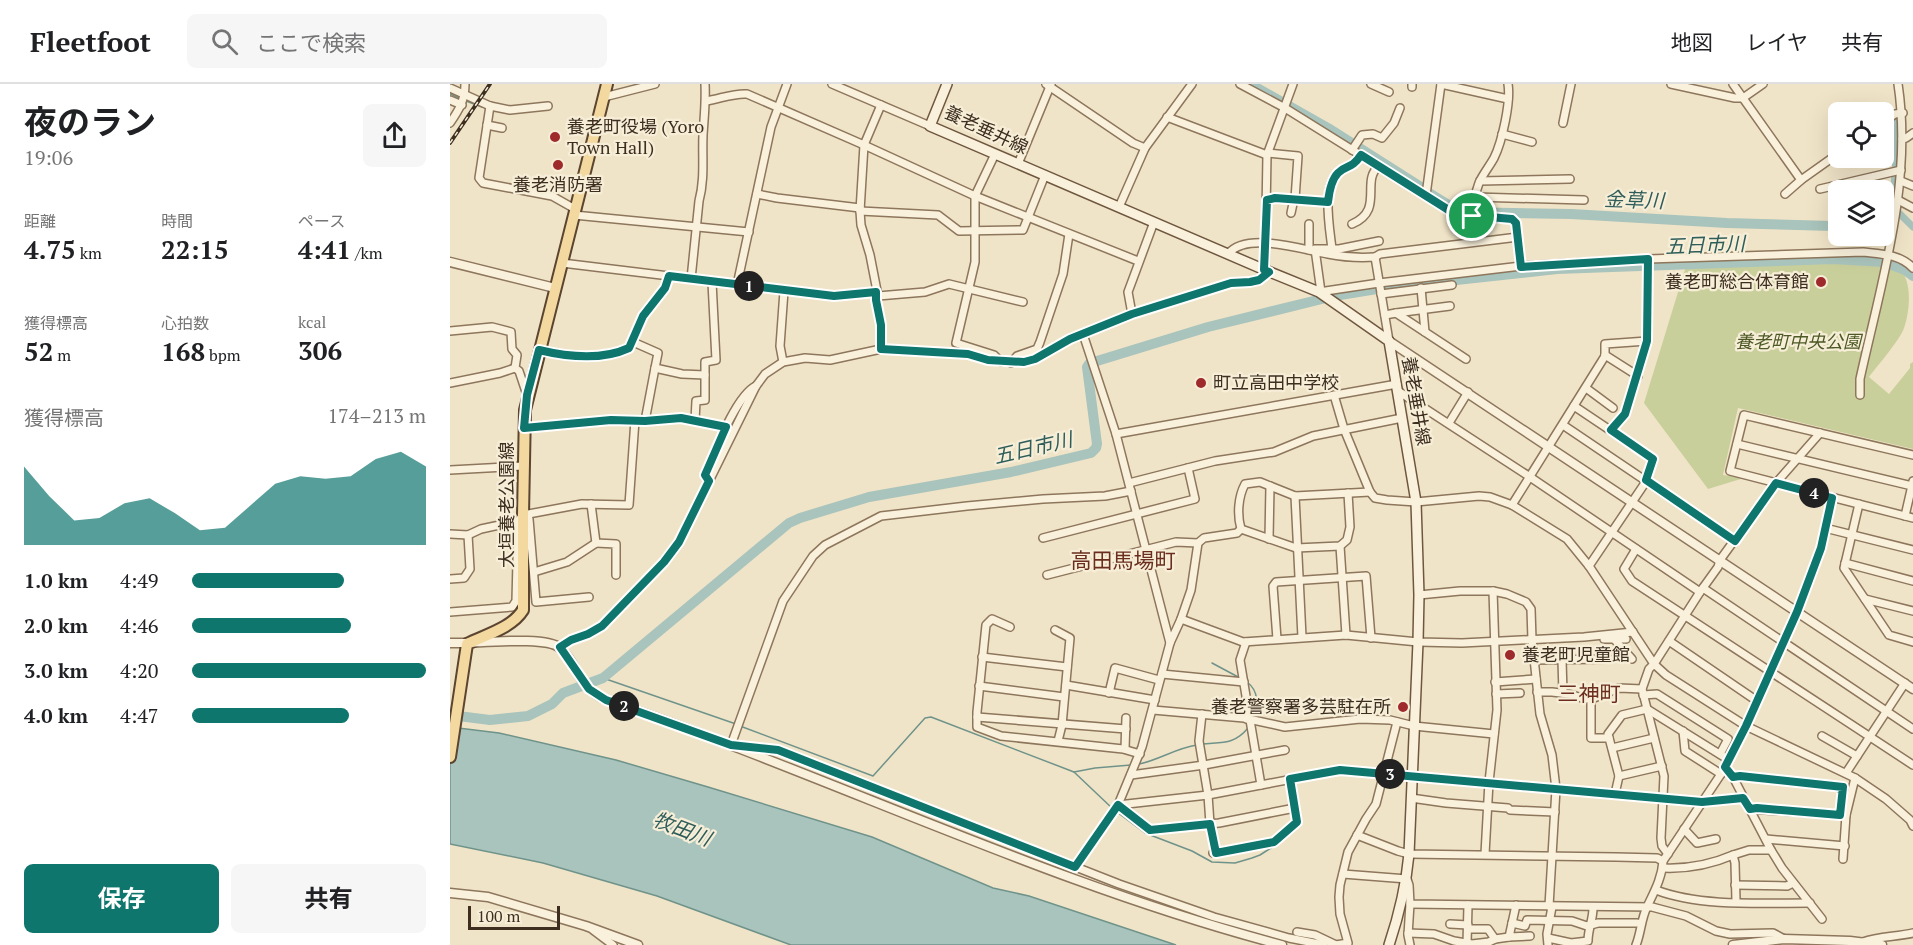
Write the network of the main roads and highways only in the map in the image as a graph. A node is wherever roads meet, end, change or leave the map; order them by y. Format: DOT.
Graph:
graph roads {
  1 [pos="607,84"];
  2 [pos="947,84"];
  3 [pos="450,757"];
  4 [pos="1389,945"];
  1 -- 3 [label="main road, 大垣養老公園線"];
  2 -- 4 [label="main road, 養老垂井線"];
}
